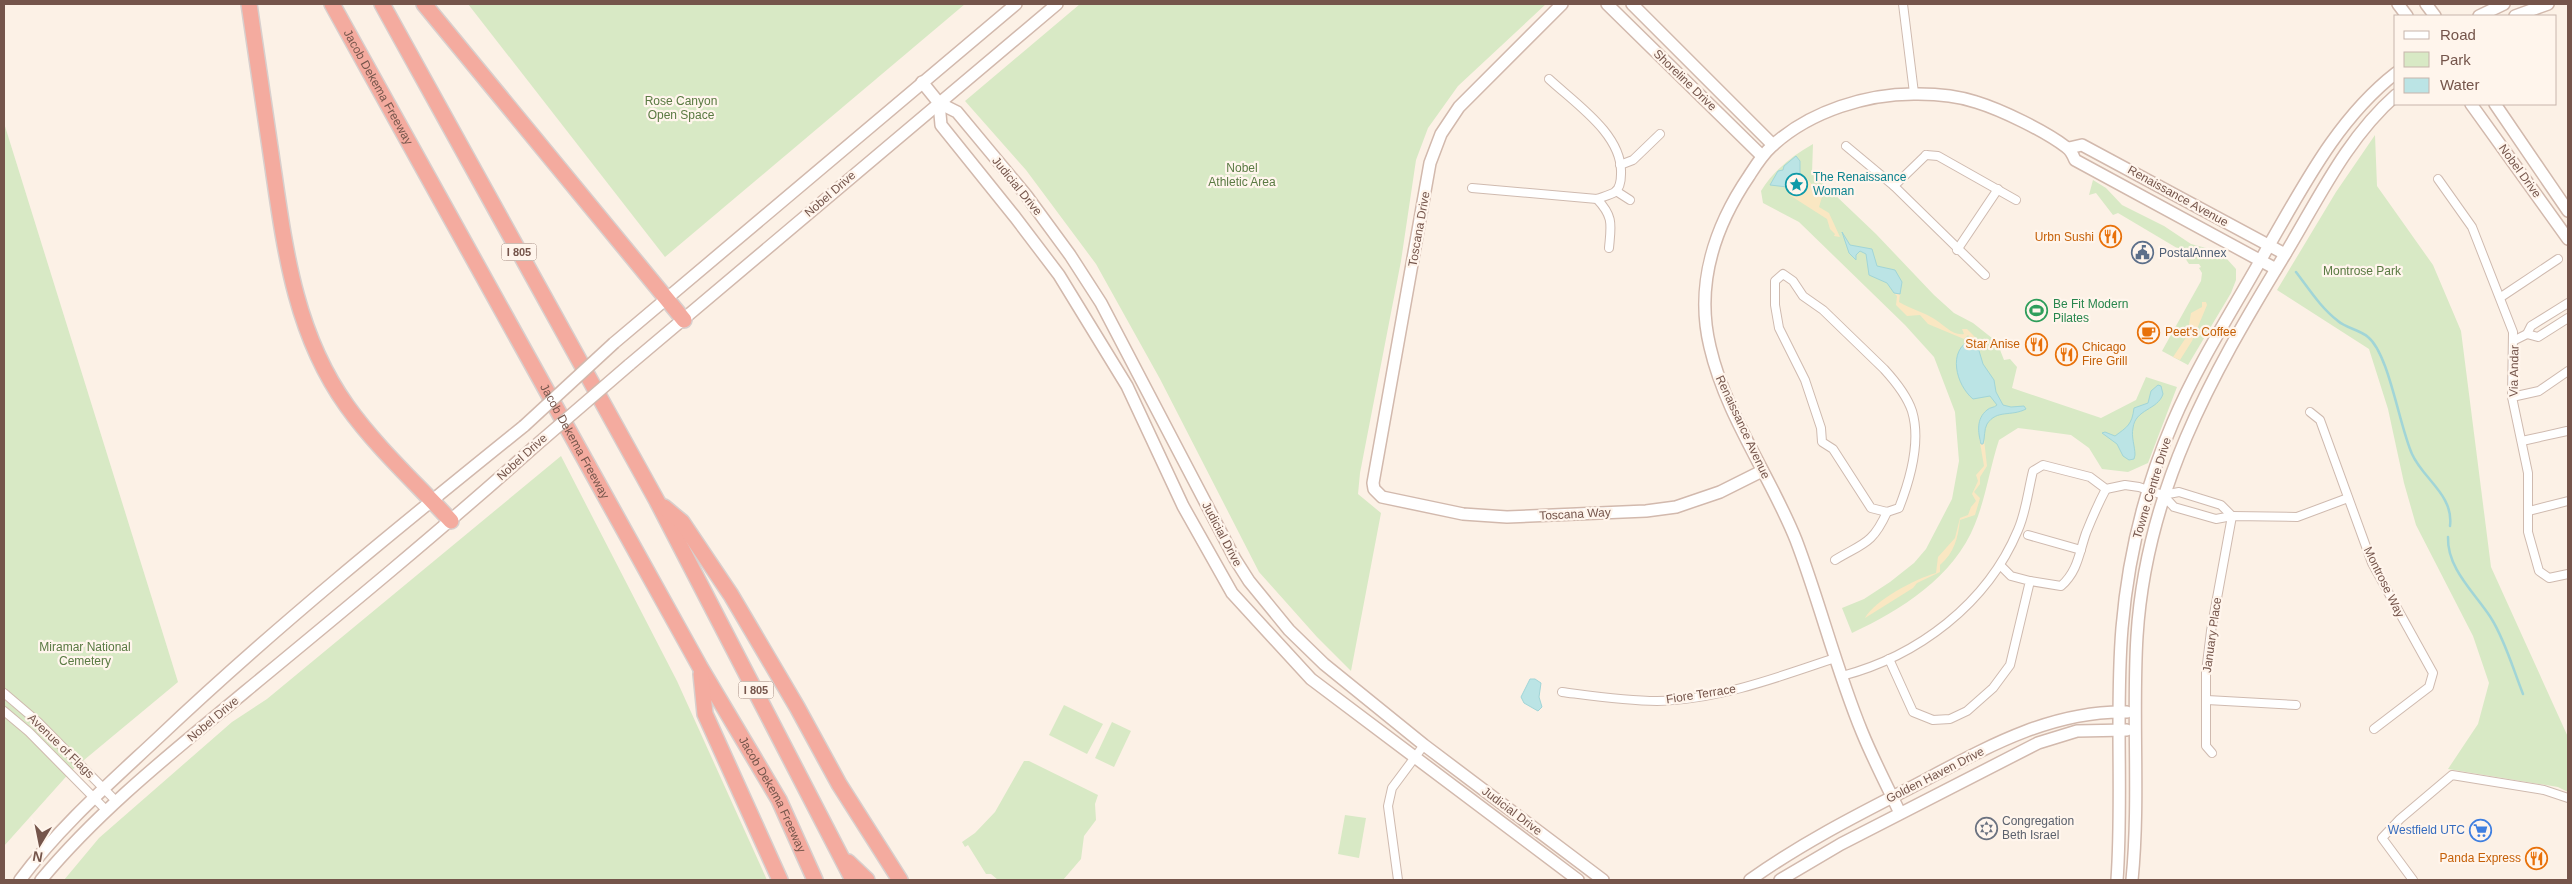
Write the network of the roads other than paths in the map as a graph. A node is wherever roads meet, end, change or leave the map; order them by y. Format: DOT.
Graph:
graph roads {
  1 [pos="248,4"];
  2 [pos="332,4"];
  3 [pos="382,4"];
  4 [pos="424,4"];
  5 [pos="1016,4"];
  6 [pos="1057,4"];
  7 [pos="1562,4"];
  8 [pos="1607,4"];
  9 [pos="1632,4"];
  10 [pos="1903,4"];
  11 [pos="2398,4"];
  12 [pos="2426,4"];
  13 [pos="2504,4"];
  14 [pos="2548,4"];
  15 [pos="2406,15"];
  16 [pos="2434,15"];
  17 [pos="2481,15"];
  18 [pos="2518,15"];
  19 [pos="2394,75"];
  20 [pos="1549,79"];
  21 [pos="922,82"];
  22 [pos="1914,94"];
  23 [pos="2394,97"];
  24 [pos="939,104"];
  25 [pos="2472,105"];
  26 [pos="2496,105"];
  27 [pos="1660,134"];
  28 [pos="1773,145"];
  29 [pos="1846,146"];
  30 [pos="2069,148"];
  31 [pos="1762,156"];
  32 [pos="1620,165"];
  33 [pos="2438,179"];
  34 [pos="1894,186"];
  35 [pos="1472,188"];
  36 [pos="1998,189"];
  37 [pos="1616,192"];
  38 [pos="1597,199"];
  39 [pos="1630,200"];
  40 [pos="2016,200"];
  41 [pos="2568,210"];
  42 [pos="2568,239"];
  43 [pos="2269,246"];
  44 [pos="1609,248"];
  45 [pos="1957,250"];
  46 [pos="2285,254"];
  47 [pos="2558,259"];
  48 [pos="2261,260"];
  49 [pos="2276,269"];
  50 [pos="1986,275"];
  51 [pos="2501,297"];
  52 [pos="666,299"];
  53 [pos="2568,303"];
  54 [pos="2568,318"];
  55 [pos="684,320"];
  56 [pos="2527,334"];
  57 [pos="2515,340"];
  58 [pos="2568,371"];
  59 [pos="2512,397"];
  60 [pos="2310,412"];
  61 [pos="2567,431"];
  62 [pos="2522,441"];
  63 [pos="1762,471"];
  64 [pos="2106,490"];
  65 [pos="2148,490"];
  66 [pos="2163,495"];
  67 [pos="1382,497"];
  68 [pos="2348,498"];
  69 [pos="432,500"];
  70 [pos="657,501"];
  71 [pos="2568,502"];
  72 [pos="2529,511"];
  73 [pos="1887,512"];
  74 [pos="2232,516"];
  75 [pos="451,521"];
  76 [pos="2028,535"];
  77 [pos="2081,550"];
  78 [pos="1835,560"];
  79 [pos="2001,566"];
  80 [pos="2568,574"];
  81 [pos="2030,581"];
  82 [pos="1835,658"];
  83 [pos="1889,658"];
  84 [pos="700,667"];
  85 [pos="1842,676"];
  86 [pos="1562,692"];
  87 [pos="4,693"];
  88 [pos="2206,700"];
  89 [pos="2296,705"];
  90 [pos="4,711"];
  91 [pos="2120,712"];
  92 [pos="2136,712"];
  93 [pos="38,722"];
  94 [pos="2374,729"];
  95 [pos="2120,730"];
  96 [pos="2136,730"];
  97 [pos="29,732"];
  98 [pos="1424,745"];
  99 [pos="2212,753"];
  100 [pos="1414,757"];
  101 [pos="104,789"];
  102 [pos="1892,797"];
  103 [pos="2568,798"];
  104 [pos="94,799"];
  105 [pos="116,801"];
  106 [pos="106,810"];
  107 [pos="1900,814"];
  108 [pos="844,859"];
  109 [pos="20,880"];
  110 [pos="41,880"];
  111 [pos="780,880"];
  112 [pos="815,880"];
  113 [pos="853,880"];
  114 [pos="867,880"];
  115 [pos="900,880"];
  116 [pos="1398,880"];
  117 [pos="1578,880"];
  118 [pos="1603,880"];
  119 [pos="1750,880"];
  120 [pos="1780,880"];
  121 [pos="2116,880"];
  122 [pos="2132,880"];
  123 [pos="2413,880"];
  1 -- 69 [label="highway"];
  2 -- 84 [label="highway, Jacob Dekema Freeway / I 805"];
  3 -- 70 [label="highway, I 805"];
  4 -- 52 [label="highway"];
  5 -- 21 [label="street, Nobel Drive"];
  6 -- 24 [label="street, Nobel Drive"];
  7 -- 67 [label="street, Toscana Drive"];
  8 -- 31 [label="street, Shoreline Drive"];
  9 -- 28 [label="street, Shoreline Drive"];
  10 -- 22 [label="street"];
  11 -- 15 [label="street"];
  12 -- 16 [label="street"];
  13 -- 17 [label="street"];
  14 -- 18 [label="street"];
  19 -- 43 [label="street, Towne Centre Drive"];
  20 -- 32 [label="street"];
  21 -- 24 [label="street, Judicial Drive"];
  21 -- 52 [label="street, Nobel Drive"];
  22 -- 28 [label="street, Renaissance Avenue"];
  22 -- 30 [label="street, Renaissance Avenue"];
  23 -- 46 [label="street, Towne Centre Drive"];
  24 -- 55 [label="street, Nobel Drive"];
  24 -- 98 [label="street, Judicial Drive"];
  24 -- 100 [label="street, Judicial Drive"];
  25 -- 42 [label="street, Nobel Drive"];
  26 -- 41 [label="street, Nobel Drive"];
  27 -- 32 [label="street"];
  28 -- 31 [label="street, Renaissance Avenue"];
  29 -- 34 [label="street"];
  30 -- 43 [label="street, Renaissance Avenue"];
  30 -- 48 [label="street, Renaissance Avenue"];
  31 -- 63 [label="street, Renaissance Avenue"];
  32 -- 37 [label="street"];
  33 -- 51 [label="street, Via Andar"];
  34 -- 36 [label="street"];
  34 -- 45 [label="street"];
  35 -- 38 [label="street"];
  36 -- 40 [label="street"];
  36 -- 45 [label="street"];
  37 -- 38 [label="street"];
  37 -- 39 [label="street"];
  38 -- 44 [label="street"];
  43 -- 46 [label="street, Renaissance Avenue"];
  43 -- 48 [label="street, Towne Centre Drive"];
  45 -- 50 [label="street"];
  46 -- 49 [label="street, Towne Centre Drive"];
  47 -- 51 [label="street"];
  48 -- 49 [label="street, Renaissance Avenue"];
  48 -- 65 [label="street, Towne Centre Drive"];
  49 -- 66 [label="street, Towne Centre Drive"];
  51 -- 57 [label="street, Via Andar"];
  52 -- 55 [label="highway"];
  52 -- 69 [label="street, Nobel Drive, bridge"];
  53 -- 56 [label="street"];
  54 -- 56 [label="street"];
  55 -- 75 [label="street, Nobel Drive, bridge"];
  56 -- 57 [label="street"];
  57 -- 59 [label="street, Via Andar"];
  58 -- 59 [label="street"];
  59 -- 62 [label="street, Via Andar"];
  60 -- 68 [label="street, Montrose Way"];
  61 -- 62 [label="street"];
  62 -- 72 [label="street, Via Andar"];
  63 -- 67 [label="street, Toscana Way"];
  63 -- 82 [label="street, Renaissance Avenue"];
  64 -- 65 [label="street"];
  64 -- 77 [label="street"];
  64 -- 79 [label="street"];
  65 -- 66 [label="street"];
  65 -- 91 [label="street, Towne Centre Drive"];
  66 -- 74 [label="street"];
  66 -- 74 [label="street"];
  66 -- 92 [label="street, Towne Centre Drive"];
  68 -- 74 [label="street"];
  68 -- 94 [label="street, Montrose Way"];
  69 -- 75 [label="highway"];
  69 -- 101 [label="street, Nobel Drive"];
  70 -- 108 [label="highway, I 805"];
  70 -- 115 [label="highway"];
  71 -- 72 [label="street"];
  72 -- 80 [label="street, Via Andar"];
  73 -- 73 [label="street"];
  73 -- 78 [label="street"];
  74 -- 88 [label="street, January Place"];
  75 -- 105 [label="street, Nobel Drive"];
  76 -- 77 [label="street"];
  77 -- 81 [label="street"];
  79 -- 81 [label="street"];
  79 -- 83 [label="street"];
  81 -- 83 [label="street"];
  82 -- 85 [label="street, Renaissance Avenue"];
  82 -- 86 [label="street, Fiore Terrace"];
  83 -- 85 [label="street"];
  84 -- 111 [label="highway"];
  84 -- 112 [label="highway, Jacob Dekema Freeway / I 805"];
  85 -- 102 [label="street, Renaissance Avenue"];
  87 -- 93 [label="street, Avenue of Flags"];
  88 -- 89 [label="street"];
  88 -- 99 [label="street, January Place"];
  90 -- 97 [label="street, Avenue of Flags"];
  91 -- 92 [label="street, Golden Haven Drive"];
  91 -- 95 [label="street, Towne Centre Drive"];
  91 -- 102 [label="street, Golden Haven Drive"];
  92 -- 96 [label="street, Towne Centre Drive"];
  93 -- 97 [label="street"];
  93 -- 101 [label="street, Avenue of Flags"];
  95 -- 96 [label="street, Golden Haven Drive"];
  95 -- 107 [label="street, Golden Haven Drive"];
  95 -- 121 [label="street, Towne Centre Drive"];
  96 -- 122 [label="street, Towne Centre Drive"];
  97 -- 104 [label="street, Avenue of Flags"];
  98 -- 100 [label="street"];
  98 -- 118 [label="street, Judicial Drive"];
  100 -- 116 [label="street"];
  100 -- 117 [label="street, Judicial Drive"];
  101 -- 104 [label="street, Nobel Drive"];
  101 -- 105 [label="street, Avenue of Flags"];
  102 -- 107 [label="street, Renaissance Avenue"];
  102 -- 119 [label="street, Golden Haven Drive"];
  103 -- 123 [label="street"];
  104 -- 106 [label="street, Avenue of Flags"];
  104 -- 109 [label="street, Nobel Drive"];
  105 -- 106 [label="street, Nobel Drive"];
  106 -- 110 [label="street, Nobel Drive"];
  107 -- 120 [label="street, Golden Haven Drive"];
  108 -- 113 [label="highway, I 805"];
  108 -- 114 [label="highway"];
}
